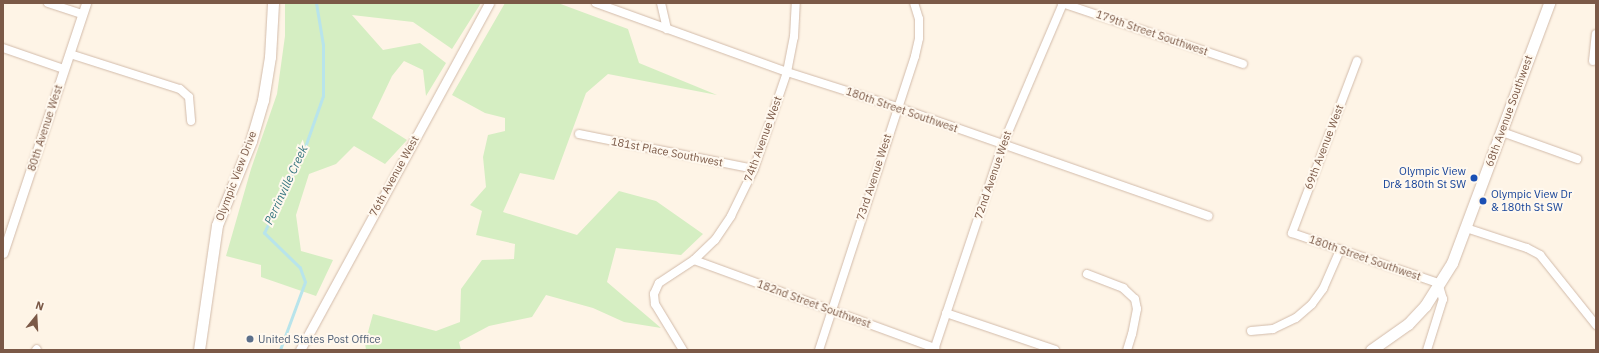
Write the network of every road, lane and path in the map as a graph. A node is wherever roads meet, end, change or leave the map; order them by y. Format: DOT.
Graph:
graph roads {
  1 [pos="48,3"];
  2 [pos="86,3"];
  3 [pos="273,3"];
  4 [pos="490,3"];
  5 [pos="596,3"];
  6 [pos="661,3"];
  7 [pos="796,3"];
  8 [pos="914,3"];
  9 [pos="1062,3"];
  10 [pos="1549,3"];
  11 [pos="82,14"];
  12 [pos="667,29"];
  13 [pos="1596,34"];
  14 [pos="3,48"];
  15 [pos="70,54"];
  16 [pos="1357,61"];
  17 [pos="1593,61"];
  18 [pos="1243,64"];
  19 [pos="64,68"];
  20 [pos="788,72"];
  21 [pos="897,107"];
  22 [pos="191,121"];
  23 [pos="1502,132"];
  24 [pos="580,134"];
  25 [pos="1003,144"];
  26 [pos="1577,159"];
  27 [pos="754,169"];
  28 [pos="1209,216"];
  29 [pos="1466,228"];
  30 [pos="1292,233"];
  31 [pos="1340,250"];
  32 [pos="3,253"];
  33 [pos="694,260"];
  34 [pos="1087,274"];
  35 [pos="1438,283"];
  36 [pos="831,311"];
  37 [pos="946,313"];
  38 [pos="1596,325"];
  39 [pos="1251,331"];
  40 [pos="934,349"];
  41 [pos="199,350"];
  42 [pos="300,350"];
  43 [pos="683,350"];
  44 [pos="819,350"];
  45 [pos="1054,350"];
  46 [pos="1126,350"];
  47 [pos="1371,350"];
  48 [pos="1427,350"];
  1 -- 11 [label="street"];
  2 -- 11 [label="street, 80th Avenue West"];
  3 -- 41 [label="main road, Olympic View Drive"];
  4 -- 42 [label="street, 76th Avenue West"];
  5 -- 12 [label="street, 180th Street Southwest"];
  6 -- 12 [label="street"];
  7 -- 20 [label="street, 74th Avenue West"];
  8 -- 21 [label="street, 73rd Avenue West"];
  9 -- 18 [label="street, 179th Street Southwest"];
  9 -- 25 [label="street, 72nd Avenue West"];
  10 -- 23 [label="main road, 68th Avenue Southwest"];
  11 -- 15 [label="street, 80th Avenue West"];
  12 -- 20 [label="street, 180th Street Southwest"];
  13 -- 17 [label="street"];
  14 -- 19 [label="street"];
  15 -- 19 [label="street, 80th Avenue West"];
  15 -- 22 [label="street"];
  16 -- 30 [label="street, 69th Avenue West"];
  19 -- 32 [label="street, 80th Avenue West"];
  20 -- 21 [label="street, 180th Street Southwest"];
  20 -- 27 [label="street, 74th Avenue West"];
  21 -- 25 [label="street, 180th Street Southwest"];
  21 -- 36 [label="street, 73rd Avenue West"];
  23 -- 26 [label="street"];
  23 -- 29 [label="main road, 68th Avenue Southwest"];
  24 -- 27 [label="street, 181st Place Southwest"];
  25 -- 28 [label="street, 180th Street Southwest"];
  25 -- 37 [label="street, 72nd Avenue West"];
  27 -- 33 [label="street, 74th Avenue West"];
  29 -- 35 [label="main road, 68th Avenue Southwest"];
  29 -- 38 [label="street"];
  30 -- 31 [label="street, 180th Street Southwest"];
  31 -- 35 [label="street, 180th Street Southwest"];
  31 -- 39 [label="street"];
  33 -- 36 [label="street, 182nd Street Southwest"];
  33 -- 43 [label="street, 74th Avenue West"];
  34 -- 46 [label="street"];
  35 -- 47 [label="main road"];
  35 -- 48 [label="street"];
  36 -- 40 [label="street, 182nd Street Southwest"];
  36 -- 44 [label="street, 73rd Avenue West"];
  37 -- 40 [label="street, 72nd Avenue West"];
  37 -- 45 [label="street"];
}
